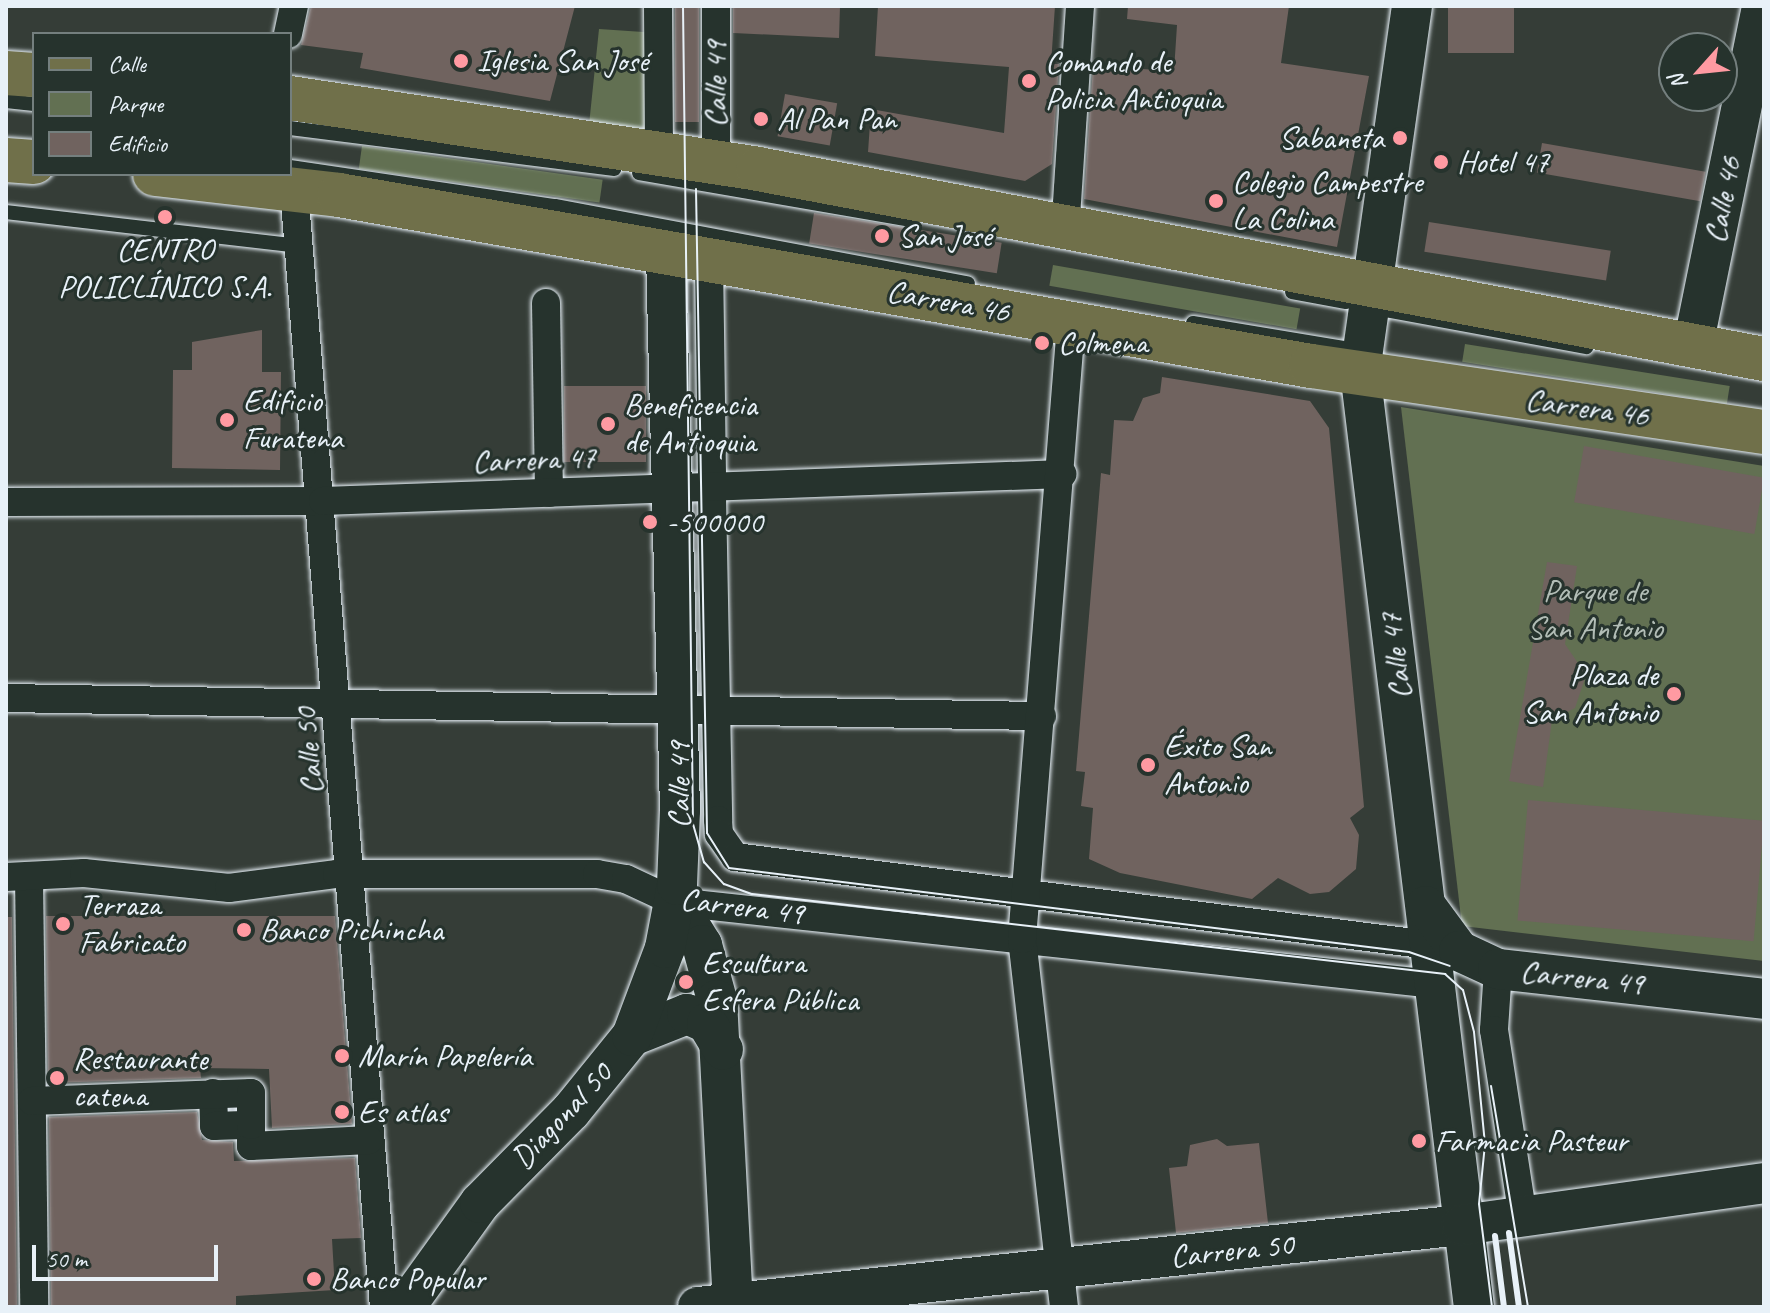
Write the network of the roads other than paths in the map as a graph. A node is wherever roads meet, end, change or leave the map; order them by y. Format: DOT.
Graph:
graph roads {
  1 [pos="294,6"];
  2 [pos="658,6"];
  3 [pos="716,6"];
  4 [pos="1080,6"];
  5 [pos="1412,6"];
  6 [pos="1762,6"];
  7 [pos="288,32"];
  8 [pos="6,73"];
  9 [pos="32,75"];
  10 [pos="292,98"];
  11 [pos="6,101"];
  12 [pos="32,104"];
  13 [pos="292,128"];
  14 [pos="659,152"];
  15 [pos="6,160"];
  16 [pos="32,162"];
  17 [pos="716,162"];
  18 [pos="224,176"];
  19 [pos="292,178"];
  20 [pos="6,212"];
  21 [pos="1066,217"];
  22 [pos="921,222"];
  23 [pos="299,246"];
  24 [pos="666,252"];
  25 [pos="709,259"];
  26 [pos="987,287"];
  27 [pos="1275,289"];
  28 [pos="1371,296"];
  29 [pos="546,303"];
  30 [pos="1176,320"];
  31 [pos="1071,324"];
  32 [pos="1693,346"];
  33 [pos="1606,351"];
  34 [pos="1367,359"];
  35 [pos="1764,359"];
  36 [pos="1480,373"];
  37 [pos="1758,429"];
  38 [pos="1063,474"];
  39 [pos="700,488"];
  40 [pos="549,493"];
  41 [pos="323,501"];
  42 [pos="6,502"];
  43 [pos="6,698"];
  44 [pos="339,703"];
  45 [pos="697,710"];
  46 [pos="1042,716"];
  47 [pos="725,847"];
  48 [pos="18,877"];
  49 [pos="353,878"];
  50 [pos="1026,896"];
  51 [pos="675,902"];
  52 [pos="1426,906"];
  53 [pos="1022,939"];
  54 [pos="1432,964"];
  55 [pos="1498,969"];
  56 [pos="1764,999"];
  57 [pos="632,1036"];
  58 [pos="723,1050"];
  59 [pos="32,1101"];
  60 [pos="369,1140"];
  61 [pos="1764,1183"];
  62 [pos="1523,1218"];
  63 [pos="1462,1225"];
  64 [pos="1061,1288"];
  65 [pos="721,1306"];
  66 [pos="34,1307"];
  67 [pos="384,1307"];
  68 [pos="405,1307"];
  69 [pos="1474,1307"];
  1 -- 7 [label="street"];
  2 -- 14 [label="street, Calle 49"];
  3 -- 17 [label="street, Calle 49"];
  4 -- 21 [label="street"];
  5 -- 28 [label="main road, Calle 47"];
  6 -- 32 [label="main road, Calle 46"];
  8 -- 9 [label="main road"];
  10 -- 14 [label="main road"];
  11 -- 12 [label="lane"];
  13 -- 22 [label="lane"];
  14 -- 17 [label="main road"];
  15 -- 16 [label="main road"];
  17 -- 28 [label="main road"];
  18 -- 19 [label="main road, Carrera 46"];
  19 -- 23 [label="street, Calle 50"];
  19 -- 24 [label="main road, Carrera 46"];
  19 -- 26 [label="lane"];
  20 -- 23 [label="lane"];
  23 -- 41 [label="street, Calle 50"];
  24 -- 25 [label="main road, Carrera 46"];
  24 -- 39 [label="main road, Calle 49"];
  25 -- 31 [label="main road, Carrera 46"];
  25 -- 39 [label="street, Calle 49"];
  27 -- 28 [label="lane"];
  28 -- 32 [label="main road"];
  28 -- 33 [label="lane"];
  28 -- 34 [label="main road, Calle 47"];
  29 -- 40 [label="street"];
  30 -- 34 [label="lane"];
  31 -- 34 [label="main road, Carrera 46"];
  31 -- 38 [label="street"];
  32 -- 35 [label="main road"];
  34 -- 37 [label="main road, Carrera 46"];
  34 -- 52 [label="main road, Calle 47"];
  36 -- 37 [label="lane"];
  38 -- 39 [label="street, Carrera 47"];
  38 -- 46 [label="street"];
  39 -- 40 [label="street, Carrera 47"];
  39 -- 45 [label="main road, Calle 49"];
  40 -- 41 [label="street, Carrera 47"];
  41 -- 42 [label="street, Carrera 47"];
  41 -- 44 [label="street, Calle 50"];
  43 -- 44 [label="street"];
  44 -- 45 [label="street"];
  44 -- 49 [label="street, Calle 50"];
  45 -- 46 [label="street"];
  45 -- 47 [label="street, Calle 49"];
  45 -- 51 [label="main road, Calle 49"];
  46 -- 50 [label="street"];
  47 -- 50 [label="street, Carrera 49"];
  48 -- 49 [label="street, Carrera 49"];
  48 -- 59 [label="street"];
  49 -- 51 [label="street, Carrera 49"];
  49 -- 60 [label="street, Calle 50"];
  50 -- 53 [label="street"];
  50 -- 54 [label="street, Carrera 49"];
  51 -- 53 [label="street, Carrera 49"];
  51 -- 57 [label="main road, Diagonal 50"];
  51 -- 58 [label="main road, Calle 49"];
  52 -- 54 [label="main road, Calle 47"];
  52 -- 55 [label="main road, Carrera 49"];
  53 -- 54 [label="street, Carrera 49"];
  53 -- 64 [label="street"];
  54 -- 63 [label="main road, Calle 47"];
  55 -- 56 [label="main road, Carrera 49"];
  55 -- 62 [label="street"];
  57 -- 58 [label="main road"];
  57 -- 68 [label="main road, Diagonal 50"];
  58 -- 65 [label="main road, Calle 49"];
  59 -- 60 [label="street"];
  59 -- 66 [label="street"];
  60 -- 67 [label="street, Calle 50"];
  61 -- 62 [label="main road, Carrera 50"];
  62 -- 63 [label="main road, Carrera 50"];
  63 -- 64 [label="main road, Carrera 50"];
  63 -- 69 [label="main road, Calle 47"];
  64 -- 65 [label="main road, Carrera 50"];
}
